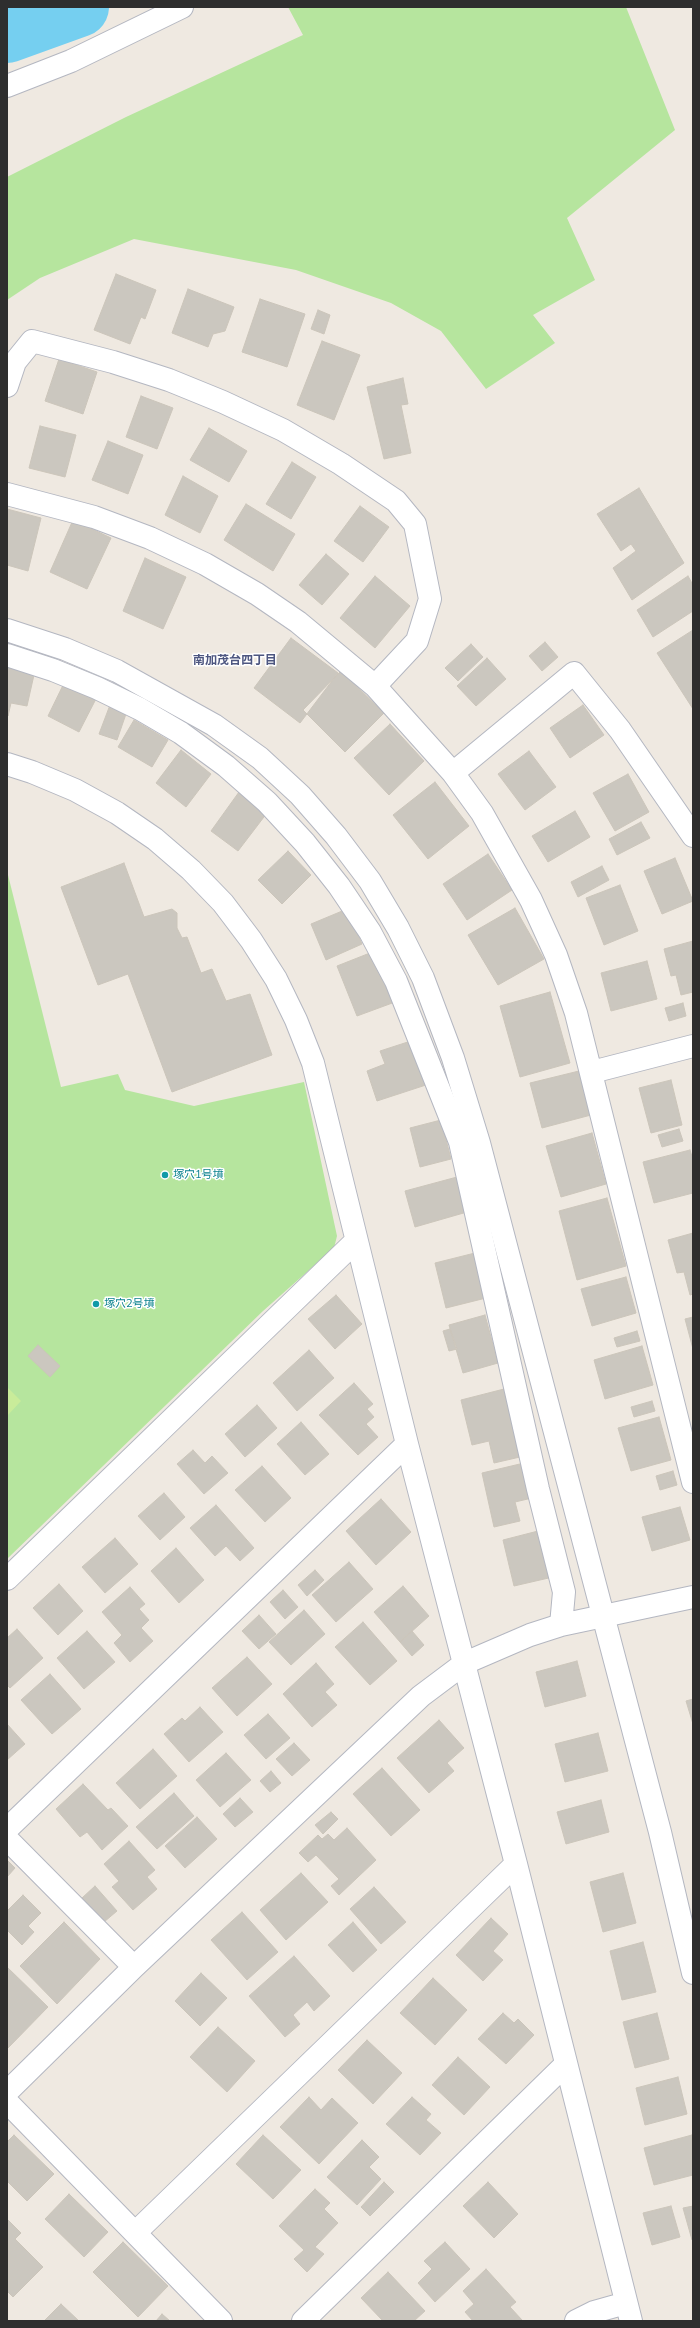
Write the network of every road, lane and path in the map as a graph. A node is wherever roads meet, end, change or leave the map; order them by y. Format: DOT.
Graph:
graph roads {
  1 [pos="182,7"];
  2 [pos="7,86"];
  3 [pos="7,386"];
  4 [pos="7,494"];
  5 [pos="7,630"];
  6 [pos="7,655"];
  7 [pos="375,686"];
  8 [pos="7,764"];
  9 [pos="453,773"];
  10 [pos="693,836"];
  11 [pos="693,1046"];
  12 [pos="592,1072"];
  13 [pos="356,1241"];
  14 [pos="407,1444"];
  15 [pos="693,1482"];
  16 [pos="7,1579"];
  17 [pos="693,1597"];
  18 [pos="603,1618"];
  19 [pos="561,1625"];
  20 [pos="465,1663"];
  21 [pos="7,1830"];
  22 [pos="7,1839"];
  23 [pos="516,1864"];
  24 [pos="134,1967"];
  25 [pos="693,1973"];
  26 [pos="566,2064"];
  27 [pos="7,2092"];
  28 [pos="7,2102"];
  29 [pos="136,2232"];
  30 [pos="628,2312"];
  31 [pos="221,2321"];
  32 [pos="303,2321"];
  33 [pos="576,2321"];
  1 -- 2 [label="street"];
  3 -- 7 [label="street"];
  4 -- 7 [label="street"];
  5 -- 18 [label="street"];
  6 -- 19 [label="street"];
  7 -- 9 [label="street"];
  8 -- 13 [label="street"];
  9 -- 10 [label="street"];
  9 -- 12 [label="street"];
  11 -- 12 [label="street"];
  12 -- 15 [label="street"];
  13 -- 14 [label="street"];
  13 -- 16 [label="street"];
  14 -- 20 [label="street"];
  14 -- 21 [label="street"];
  17 -- 18 [label="street"];
  18 -- 19 [label="street"];
  18 -- 25 [label="street"];
  19 -- 20 [label="street"];
  20 -- 23 [label="street"];
  20 -- 24 [label="street"];
  22 -- 24 [label="street"];
  23 -- 26 [label="street"];
  23 -- 29 [label="street"];
  24 -- 27 [label="street"];
  26 -- 30 [label="street"];
  26 -- 32 [label="street"];
  28 -- 29 [label="street"];
  29 -- 31 [label="street"];
  30 -- 33 [label="street"];
}
